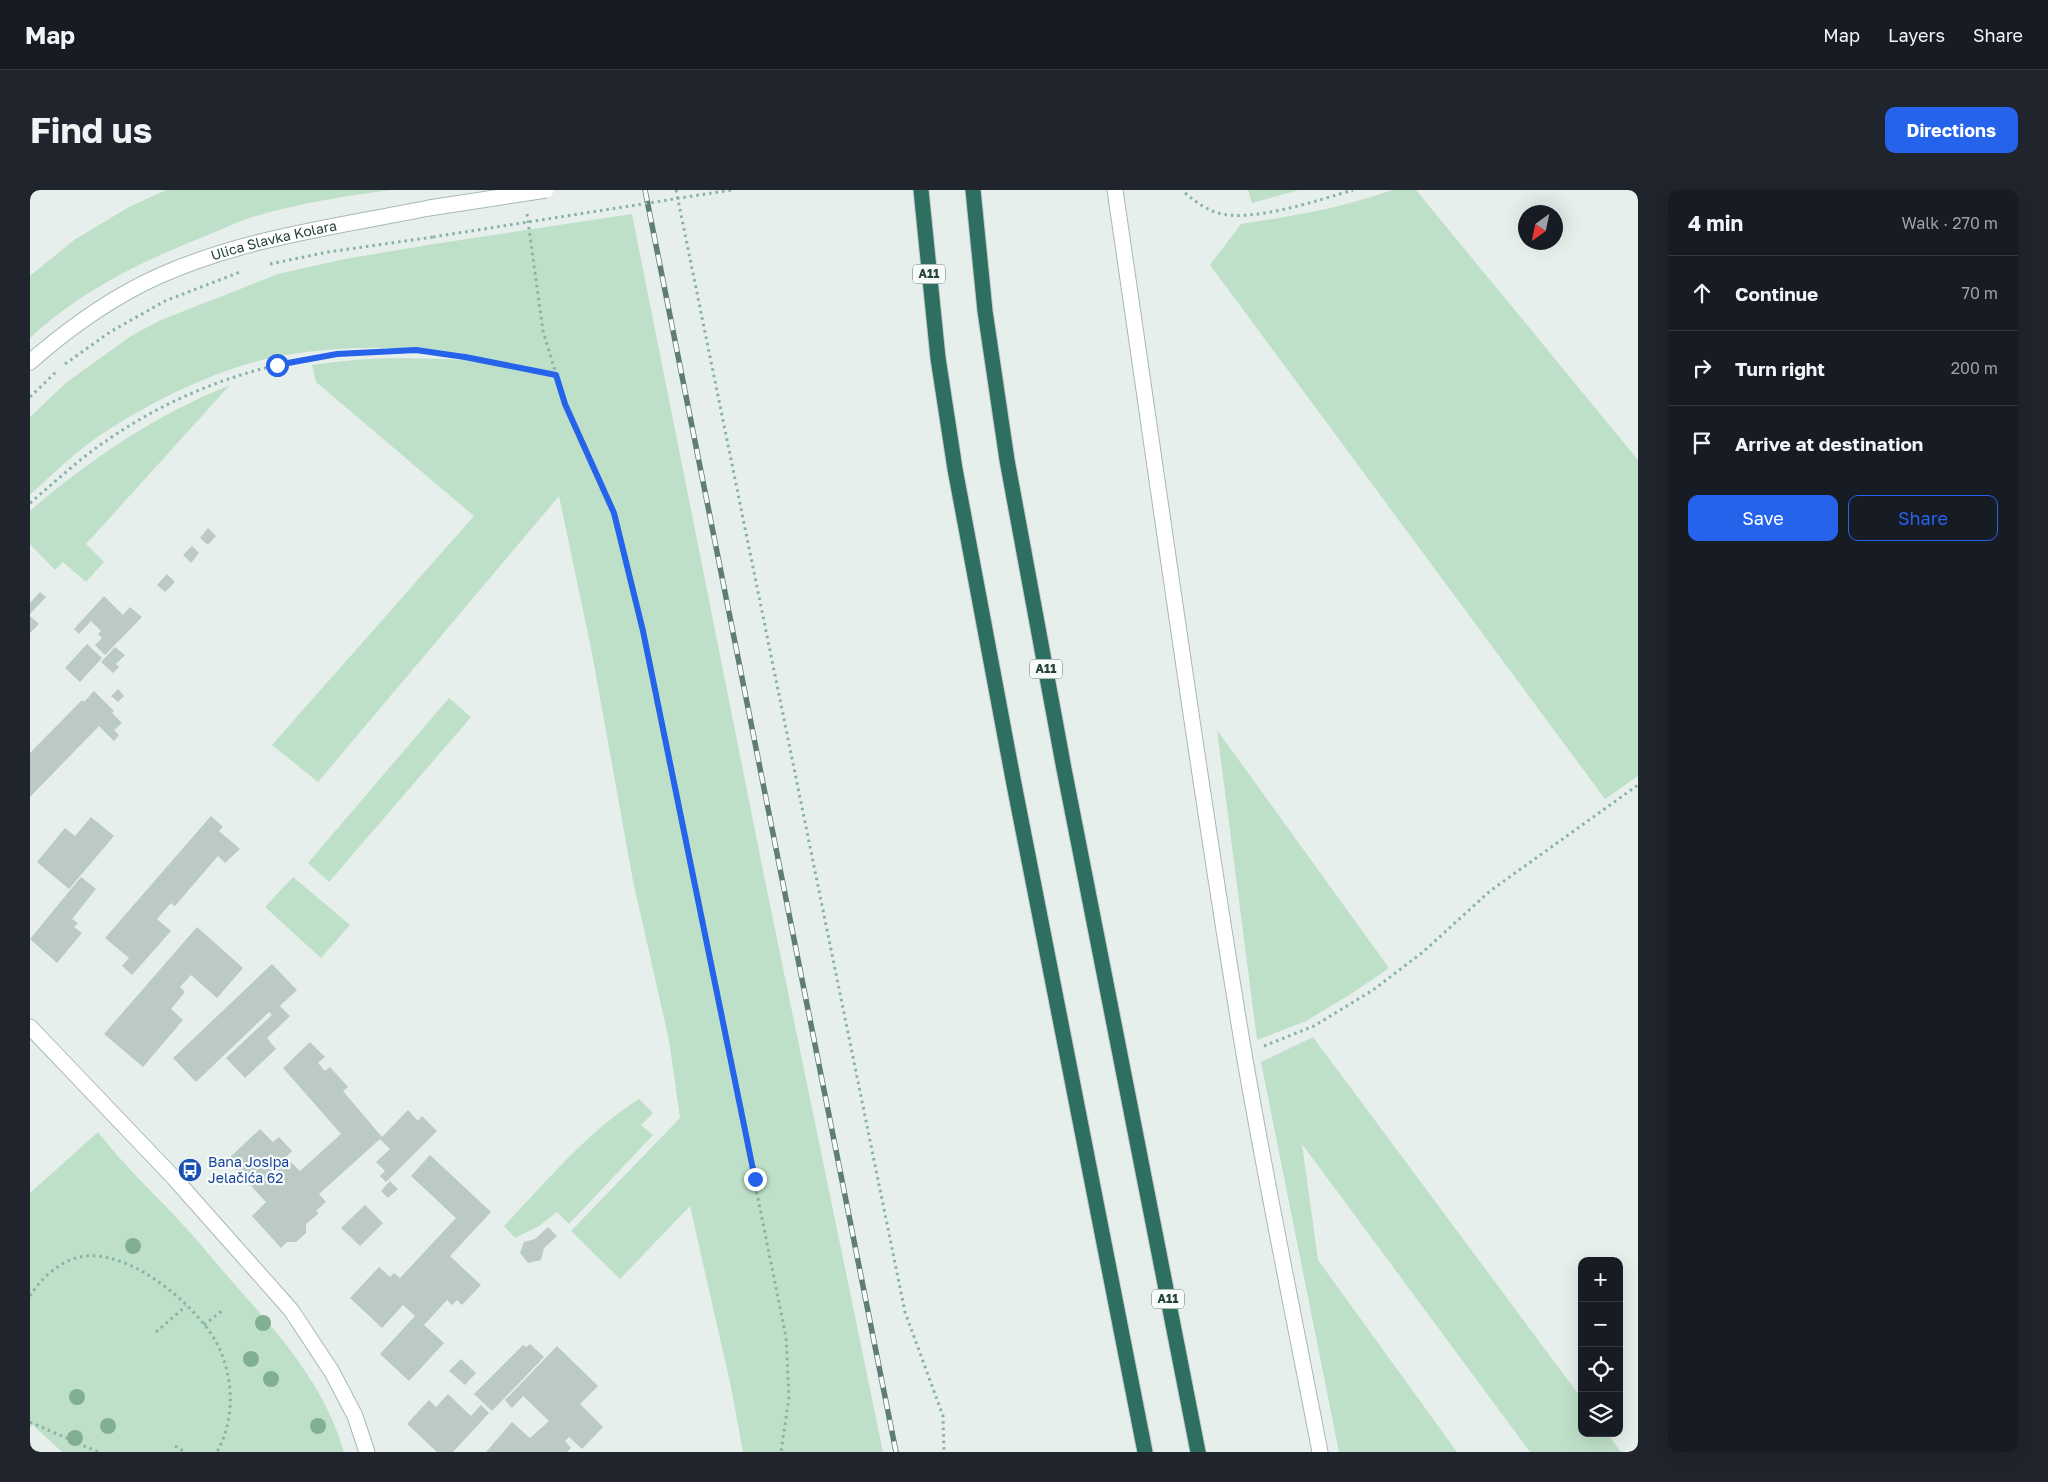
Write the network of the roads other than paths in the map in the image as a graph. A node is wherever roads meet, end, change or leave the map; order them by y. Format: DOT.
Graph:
graph roads {
  1 [pos="546,190"];
  2 [pos="921,190"];
  3 [pos="973,190"];
  4 [pos="1115,190"];
  5 [pos="30,362"];
  6 [pos="30,1027"];
  7 [pos="367,1452"];
  8 [pos="1145,1452"];
  9 [pos="1198,1452"];
  10 [pos="1320,1452"];
  1 -- 5 [label="street, Ulica Slavka Kolara, bridge"];
  2 -- 8 [label="highway, A11"];
  3 -- 9 [label="highway, A11"];
  4 -- 10 [label="street"];
  6 -- 7 [label="street"];
}
